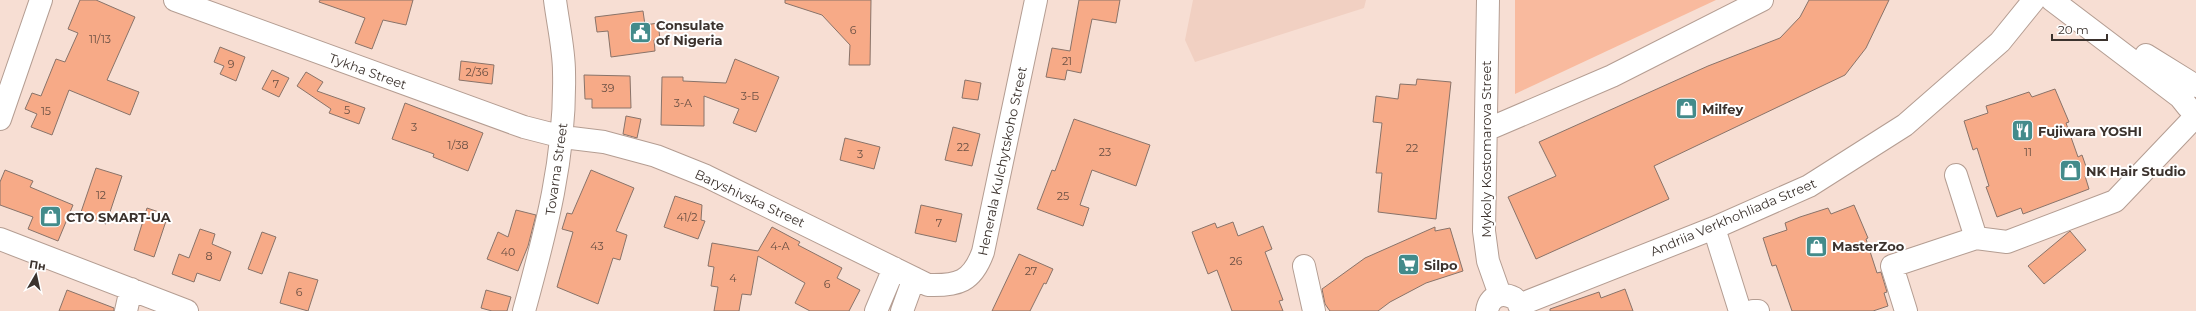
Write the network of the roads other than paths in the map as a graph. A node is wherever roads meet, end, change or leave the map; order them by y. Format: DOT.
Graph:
graph roads {
  1 [pos="41,0"];
  2 [pos="175,0"];
  3 [pos="555,0"];
  4 [pos="1036,0"];
  5 [pos="1488,0"];
  6 [pos="1762,0"];
  7 [pos="2034,0"];
  8 [pos="2052,0"];
  9 [pos="2059,0"];
  10 [pos="2196,86"];
  11 [pos="2194,108"];
  12 [pos="0,119"];
  13 [pos="1486,130"];
  14 [pos="563,137"];
  15 [pos="1956,175"];
  16 [pos="1714,228"];
  17 [pos="1976,238"];
  18 [pos="0,239"];
  19 [pos="1304,266"];
  20 [pos="894,268"];
  21 [pos="921,282"];
  22 [pos="131,290"];
  23 [pos="1507,305"];
  24 [pos="126,311"];
  25 [pos="187,311"];
  26 [pos="524,311"];
  27 [pos="876,311"];
  28 [pos="902,311"];
  29 [pos="1314,311"];
  30 [pos="1740,311"];
  31 [pos="1754,311"];
  32 [pos="1758,311"];
  33 [pos="1906,311"];
  1 -- 12 [label="street"];
  2 -- 14 [label="street, Tykha Street"];
  3 -- 14 [label="street, Tovarna Street"];
  4 -- 21 [label="street, Henerala Kulchytskoho Street"];
  5 -- 13 [label="street, Mykoly Kostomarova Street"];
  6 -- 13 [label="street"];
  7 -- 16 [label="street, Andriia Verkhohliada Street"];
  8 -- 11 [label="street"];
  9 -- 10 [label="street"];
  11 -- 17 [label="street"];
  13 -- 23 [label="street, Mykoly Kostomarova Street"];
  14 -- 20 [label="street, Baryshivska Street"];
  14 -- 26 [label="street, Tovarna Street"];
  15 -- 17 [label="street"];
  16 -- 23 [label="street, Andriia Verkhohliada Street"];
  16 -- 30 [label="street"];
  17 -- 33 [label="street"];
  18 -- 22 [label="street"];
  19 -- 29 [label="street"];
  20 -- 21 [label="street, Baryshivska Street"];
  20 -- 27 [label="street"];
  21 -- 28 [label="street"];
  22 -- 24 [label="street"];
  22 -- 25 [label="street"];
  31 -- 32 [label="street"];
}
